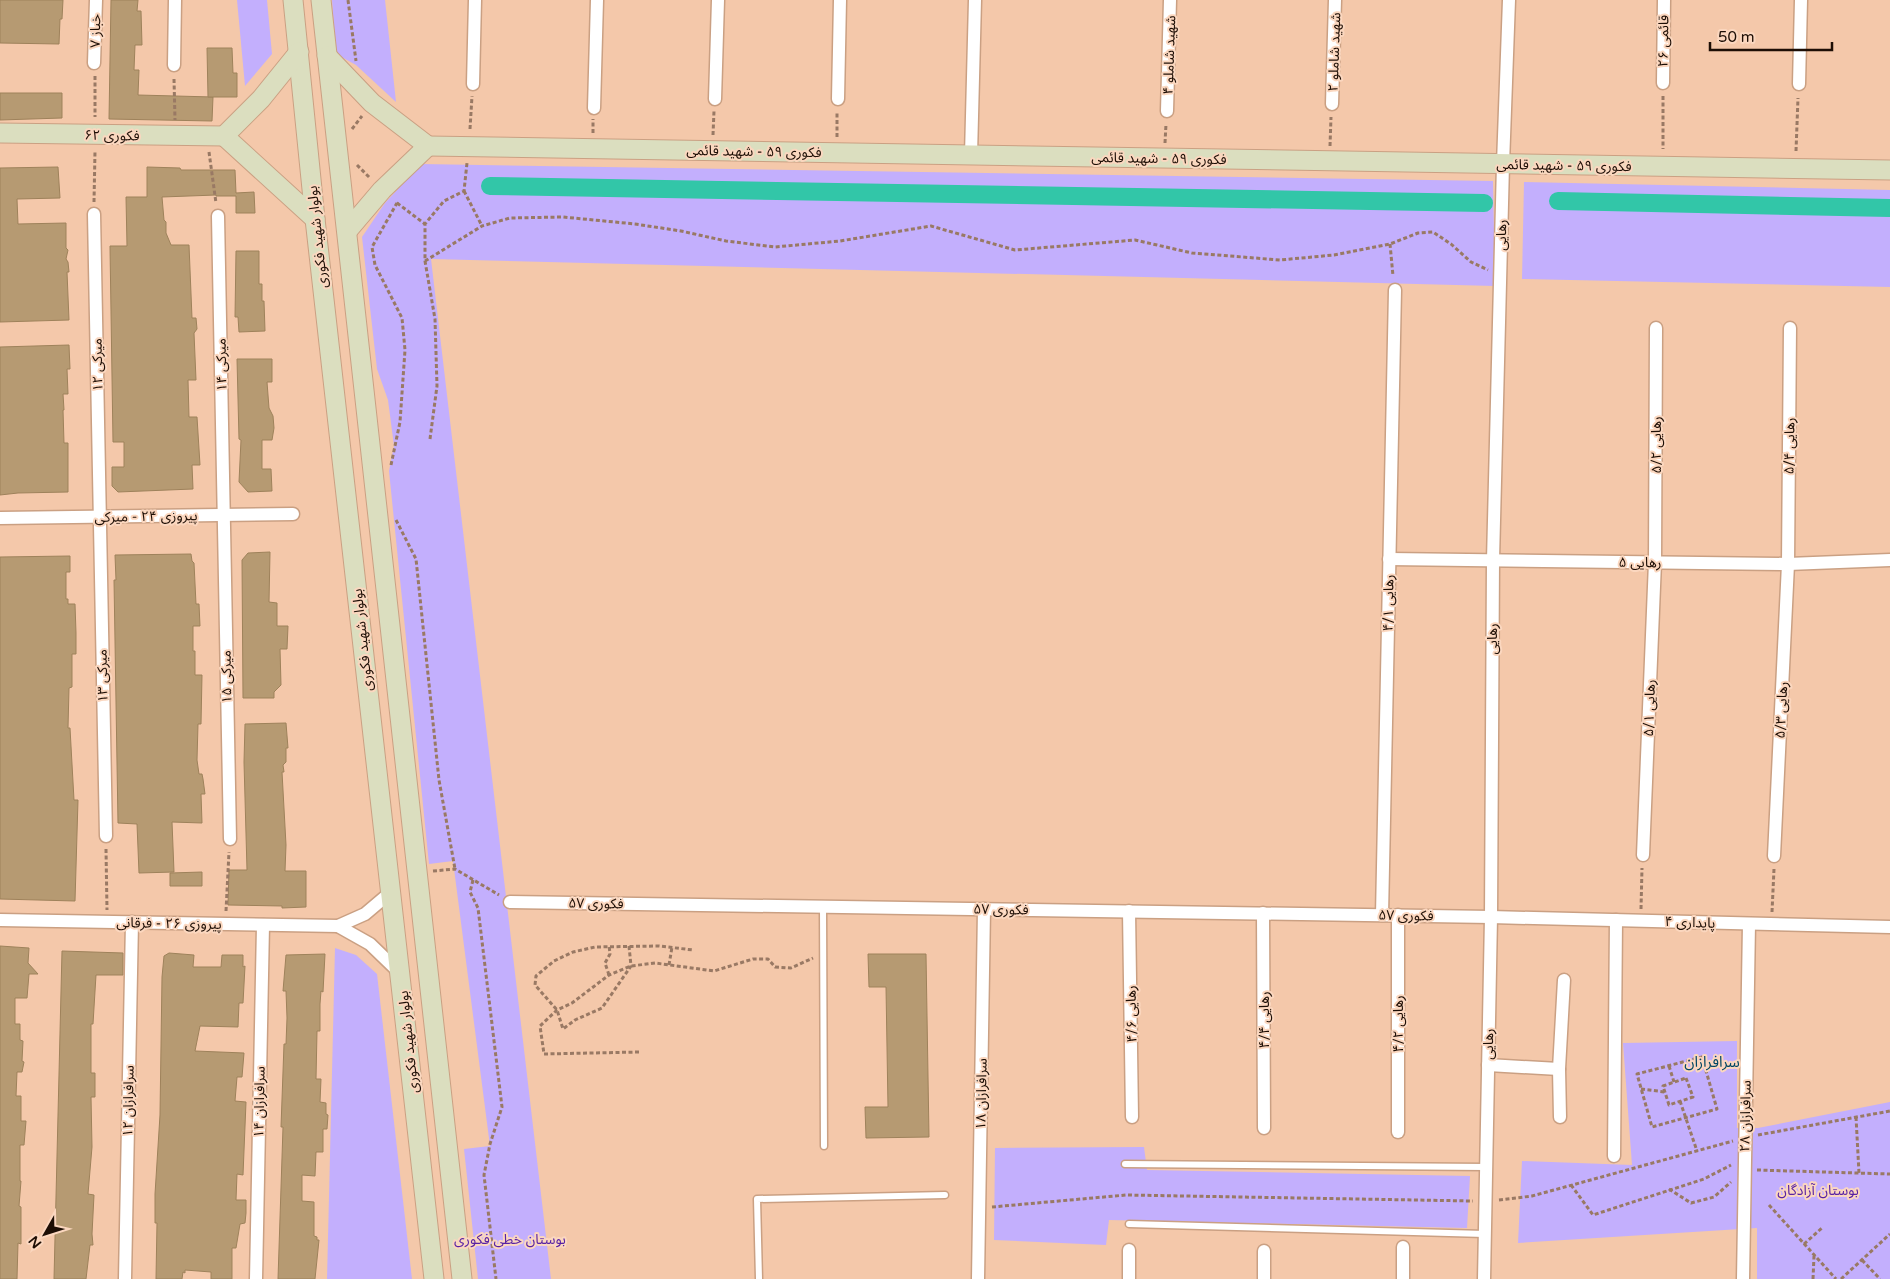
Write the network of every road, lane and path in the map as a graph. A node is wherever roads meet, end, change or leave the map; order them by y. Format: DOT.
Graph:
graph roads {
  1 [pos="96,0"];
  2 [pos="175,0"];
  3 [pos="293,0"];
  4 [pos="322,0"];
  5 [pos="348,0"];
  6 [pos="475,0"];
  7 [pos="597,0"];
  8 [pos="718,0"];
  9 [pos="840,0"];
  10 [pos="975,0"];
  11 [pos="1170,0"];
  12 [pos="1335,0"];
  13 [pos="1509,0"];
  14 [pos="1664,0"];
  15 [pos="1801,0"];
  16 [pos="299,52"];
  17 [pos="327,56"];
  18 [pos="94,63"];
  19 [pos="174,65"];
  20 [pos="356,65"];
  21 [pos="1662,83"];
  22 [pos="473,84"];
  23 [pos="1799,84"];
  24 [pos="715,98"];
  25 [pos="838,98"];
  26 [pos="372,103"];
  27 [pos="1332,104"];
  28 [pos="594,108"];
  29 [pos="1167,111"];
  30 [pos="352,130"];
  31 [pos="0,133"];
  32 [pos="95,134"];
  33 [pos="176,136"];
  34 [pos="215,136"];
  35 [pos="428,146"];
  36 [pos="468,147"];
  37 [pos="592,149"];
  38 [pos="712,151"];
  39 [pos="837,153"];
  40 [pos="971,155"];
  41 [pos="356,157"];
  42 [pos="1164,158"];
  43 [pos="1329,161"];
  44 [pos="1503,164"];
  45 [pos="1663,166"];
  46 [pos="1796,168"];
  47 [pos="1890,170"];
  48 [pos="382,190"];
  49 [pos="464,191"];
  50 [pos="397,203"];
  51 [pos="94,214"];
  52 [pos="218,216"];
  53 [pos="315,220"];
  54 [pos="425,224"];
  55 [pos="482,226"];
  56 [pos="348,230"];
  57 [pos="1390,244"];
  58 [pos="425,261"];
  59 [pos="1500,276"];
  60 [pos="1395,290"];
  61 [pos="1656,328"];
  62 [pos="1790,328"];
  63 [pos="430,439"];
  64 [pos="390,468"];
  65 [pos="293,514"];
  66 [pos="224,515"];
  67 [pos="99,516"];
  68 [pos="395,517"];
  69 [pos="0,518"];
  70 [pos="1389,559"];
  71 [pos="1493,560"];
  72 [pos="1890,560"];
  73 [pos="1655,562"];
  74 [pos="1788,564"];
  75 [pos="106,836"];
  76 [pos="230,839"];
  77 [pos="1643,855"];
  78 [pos="1774,856"];
  79 [pos="455,869"];
  80 [pos="417,873"];
  81 [pos="473,880"];
  82 [pos="391,892"];
  83 [pos="510,902"];
  84 [pos="823,906"];
  85 [pos="984,909"];
  86 [pos="1129,911"];
  87 [pos="1263,913"];
  88 [pos="1382,915"];
  89 [pos="1398,915"];
  90 [pos="1491,917"];
  91 [pos="0,920"];
  92 [pos="1616,920"];
  93 [pos="1640,921"];
  94 [pos="107,922"];
  95 [pos="132,922"];
  96 [pos="225,924"];
  97 [pos="1749,924"];
  98 [pos="1772,924"];
  99 [pos="263,925"];
  100 [pos="338,926"];
  101 [pos="1890,927"];
  102 [pos="609,945"];
  103 [pos="629,946"];
  104 [pos="672,948"];
  105 [pos="693,950"];
  106 [pos="823,954"];
  107 [pos="669,965"];
  108 [pos="631,966"];
  109 [pos="400,973"];
  110 [pos="609,975"];
  111 [pos="1564,980"];
  112 [pos="557,1010"];
  113 [pos="639,1052"];
  114 [pos="1488,1065"];
  115 [pos="1669,1066"];
  116 [pos="1559,1069"];
  117 [pos="1674,1082"];
  118 [pos="1641,1089"];
  119 [pos="1665,1092"];
  120 [pos="1680,1101"];
  121 [pos="1132,1117"];
  122 [pos="1560,1117"];
  123 [pos="1686,1117"];
  124 [pos="1856,1117"];
  125 [pos="1264,1128"];
  126 [pos="1398,1132"];
  127 [pos="824,1146"];
  128 [pos="1697,1151"];
  129 [pos="1614,1156"];
  130 [pos="1125,1164"];
  131 [pos="1745,1164"];
  132 [pos="1486,1168"];
  133 [pos="1859,1173"];
  134 [pos="1890,1174"];
  135 [pos="1571,1185"];
  136 [pos="1670,1189"];
  137 [pos="946,1195"];
  138 [pos="1769,1204"];
  139 [pos="1129,1224"];
  140 [pos="1824,1227"];
  141 [pos="1485,1234"];
  142 [pos="1890,1234"];
  143 [pos="1804,1244"];
  144 [pos="1403,1247"];
  145 [pos="1129,1250"];
  146 [pos="1264,1251"];
  147 [pos="1814,1255"];
  148 [pos="1862,1260"];
  149 [pos="125,1279"];
  150 [pos="256,1279"];
  151 [pos="434,1279"];
  152 [pos="462,1279"];
  153 [pos="496,1279"];
  154 [pos="759,1279"];
  155 [pos="978,1279"];
  156 [pos="1129,1279"];
  157 [pos="1264,1279"];
  158 [pos="1403,1279"];
  159 [pos="1484,1279"];
  160 [pos="1743,1279"];
  161 [pos="1813,1279"];
  162 [pos="1836,1279"];
  163 [pos="1841,1279"];
  164 [pos="1880,1279"];
  1 -- 18 [label="street, خباز ۷"];
  2 -- 19 [label="street"];
  3 -- 16 [label="main road, بولوار شهید فکوری"];
  4 -- 17 [label="main road, بولوار شهید فکوری"];
  5 -- 20 [label="path"];
  6 -- 22 [label="street"];
  7 -- 28 [label="street"];
  8 -- 24 [label="street"];
  9 -- 25 [label="street"];
  10 -- 40 [label="street"];
  11 -- 29 [label="street, شهید شاملو ۴"];
  12 -- 27 [label="street, شهید شاملو ۲"];
  13 -- 44 [label="street, رهایی"];
  14 -- 21 [label="street, قائمی ۲۶"];
  15 -- 23 [label="street"];
  16 -- 34 [label="main road"];
  16 -- 53 [label="main road, بولوار شهید فکوری"];
  17 -- 26 [label="main road"];
  17 -- 56 [label="main road, بولوار شهید فکوری"];
  18 -- 32 [label="path"];
  19 -- 33 [label="path"];
  21 -- 45 [label="path"];
  22 -- 36 [label="path"];
  23 -- 46 [label="path"];
  24 -- 38 [label="path"];
  25 -- 39 [label="path"];
  26 -- 30 [label="path"];
  26 -- 35 [label="main road"];
  27 -- 43 [label="path"];
  28 -- 37 [label="path"];
  29 -- 42 [label="path"];
  31 -- 32 [label="main road, فکوری ۶۲"];
  32 -- 33 [label="main road, فکوری ۶۲"];
  32 -- 51 [label="path"];
  33 -- 34 [label="main road, فکوری ۶۲"];
  34 -- 52 [label="path"];
  34 -- 53 [label="main road"];
  35 -- 36 [label="main road, فکوری ۵۹ - شهید قائمی"];
  35 -- 48 [label="main road"];
  36 -- 37 [label="main road, فکوری ۵۹ - شهید قائمی"];
  36 -- 49 [label="path"];
  37 -- 38 [label="main road, فکوری ۵۹ - شهید قائمی"];
  38 -- 39 [label="main road, فکوری ۵۹ - شهید قائمی"];
  39 -- 40 [label="main road, فکوری ۵۹ - شهید قائمی"];
  40 -- 42 [label="main road, فکوری ۵۹ - شهید قائمی"];
  41 -- 48 [label="path"];
  42 -- 43 [label="main road, فکوری ۵۹ - شهید قائمی"];
  43 -- 44 [label="main road, فکوری ۵۹ - شهید قائمی"];
  44 -- 45 [label="main road, فکوری ۵۹ - شهید قائمی"];
  44 -- 59 [label="street, رهایی"];
  45 -- 46 [label="main road, فکوری ۵۹ - شهید قائمی"];
  46 -- 47 [label="main road, فکوری ۵۹ - شهید قائمی"];
  48 -- 50 [label="path"];
  48 -- 56 [label="main road"];
  49 -- 54 [label="path"];
  49 -- 55 [label="path"];
  50 -- 54 [label="path"];
  50 -- 64 [label="path"];
  51 -- 67 [label="street, میرکی ۱۲"];
  52 -- 66 [label="street, میرکی ۱۴"];
  53 -- 82 [label="main road, بولوار شهید فکوری"];
  54 -- 58 [label="path"];
  55 -- 57 [label="path"];
  55 -- 58 [label="path"];
  56 -- 80 [label="main road, بولوار شهید فکوری"];
  57 -- 59 [label="path"];
  57 -- 60 [label="path"];
  58 -- 63 [label="path"];
  59 -- 71 [label="street, رهایی"];
  60 -- 70 [label="street, رهایی ۴/۱"];
  61 -- 73 [label="street, رهایی ۵/۲"];
  62 -- 74 [label="street, رهایی ۵/۴"];
  65 -- 66 [label="street, پیروزی ۲۴ - میرکی"];
  66 -- 67 [label="street, پیروزی ۲۴ - میرکی"];
  66 -- 76 [label="street, میرکی ۱۵"];
  67 -- 69 [label="street, پیروزی ۲۴ - میرکی"];
  67 -- 75 [label="street, میرکی ۱۳"];
  68 -- 79 [label="path"];
  70 -- 71 [label="street, رهایی ۵"];
  70 -- 88 [label="street, رهایی ۴/۱"];
  71 -- 73 [label="street, رهایی ۵"];
  71 -- 90 [label="street, رهایی"];
  72 -- 74 [label="street, رهایی ۵"];
  73 -- 74 [label="street, رهایی ۵"];
  73 -- 77 [label="street, رهایی ۵/۱"];
  74 -- 78 [label="street, رهایی ۵/۳"];
  75 -- 94 [label="path"];
  76 -- 96 [label="path"];
  77 -- 93 [label="path"];
  78 -- 98 [label="path"];
  79 -- 80 [label="path"];
  79 -- 81 [label="path"];
  80 -- 152 [label="main road, بولوار شهید فکوری"];
  81 -- 83 [label="path"];
  81 -- 153 [label="path"];
  82 -- 100 [label="street"];
  82 -- 109 [label="main road, بولوار شهید فکوری"];
  83 -- 84 [label="street, فکوری ۵۷"];
  84 -- 85 [label="street, فکوری ۵۷"];
  84 -- 106 [label="lane"];
  85 -- 86 [label="street, فکوری ۵۷"];
  85 -- 155 [label="street, سرافرازان ۱۸"];
  86 -- 87 [label="street, فکوری ۵۷"];
  86 -- 121 [label="street, رهایی ۴/۶"];
  87 -- 88 [label="street, فکوری ۵۷"];
  87 -- 125 [label="street, رهایی ۴/۴"];
  88 -- 89 [label="street, فکوری ۵۷"];
  89 -- 90 [label="street, فکوری ۵۷"];
  89 -- 126 [label="street, رهایی ۴/۲"];
  90 -- 92 [label="street, پایداری ۴"];
  90 -- 114 [label="street, رهایی"];
  91 -- 94 [label="street, پیروزی ۲۶ - فرقانی"];
  92 -- 93 [label="street, پایداری ۴"];
  92 -- 129 [label="street"];
  93 -- 97 [label="street, پایداری ۴"];
  94 -- 95 [label="street, پیروزی ۲۶ - فرقانی"];
  95 -- 96 [label="street, پیروزی ۲۶ - فرقانی"];
  95 -- 149 [label="street, سرافرازان ۱۲"];
  96 -- 99 [label="street, پیروزی ۲۶ - فرقانی"];
  97 -- 98 [label="street, پایداری ۴"];
  97 -- 131 [label="street, سرافرازان ۲۸"];
  98 -- 101 [label="street, پایداری ۴"];
  99 -- 100 [label="street, پیروزی ۲۶ - فرقانی"];
  99 -- 150 [label="street, سرافرازان ۱۴"];
  100 -- 109 [label="street"];
  102 -- 103 [label="path"];
  102 -- 110 [label="path"];
  102 -- 112 [label="path"];
  103 -- 104 [label="path"];
  103 -- 108 [label="path"];
  104 -- 105 [label="path"];
  104 -- 107 [label="path"];
  106 -- 107 [label="path"];
  106 -- 127 [label="lane"];
  107 -- 108 [label="path"];
  108 -- 110 [label="path"];
  108 -- 112 [label="path"];
  109 -- 151 [label="main road, بولوار شهید فکوری"];
  110 -- 112 [label="path"];
  111 -- 116 [label="street"];
  112 -- 113 [label="path"];
  114 -- 116 [label="street"];
  114 -- 132 [label="street, رهایی"];
  115 -- 117 [label="path"];
  115 -- 118 [label="path"];
  115 -- 123 [label="path"];
  116 -- 122 [label="street"];
  117 -- 119 [label="path"];
  117 -- 120 [label="path"];
  118 -- 119 [label="path"];
  118 -- 123 [label="path"];
  119 -- 120 [label="path"];
  120 -- 123 [label="path"];
  123 -- 128 [label="path"];
  124 -- 133 [label="path"];
  130 -- 132 [label="lane"];
  131 -- 133 [label="path"];
  131 -- 136 [label="path"];
  131 -- 136 [label="path"];
  131 -- 160 [label="street, سرافرازان ۲۸"];
  132 -- 141 [label="street, رهایی"];
  133 -- 134 [label="path"];
  135 -- 136 [label="path"];
  137 -- 154 [label="lane"];
  138 -- 143 [label="path"];
  139 -- 141 [label="lane"];
  140 -- 143 [label="path"];
  141 -- 159 [label="street, رهایی"];
  142 -- 148 [label="path"];
  143 -- 147 [label="path"];
  144 -- 158 [label="street"];
  145 -- 156 [label="street"];
  146 -- 157 [label="street"];
  147 -- 161 [label="path"];
  147 -- 162 [label="path"];
  148 -- 163 [label="path"];
  148 -- 164 [label="path"];
}
